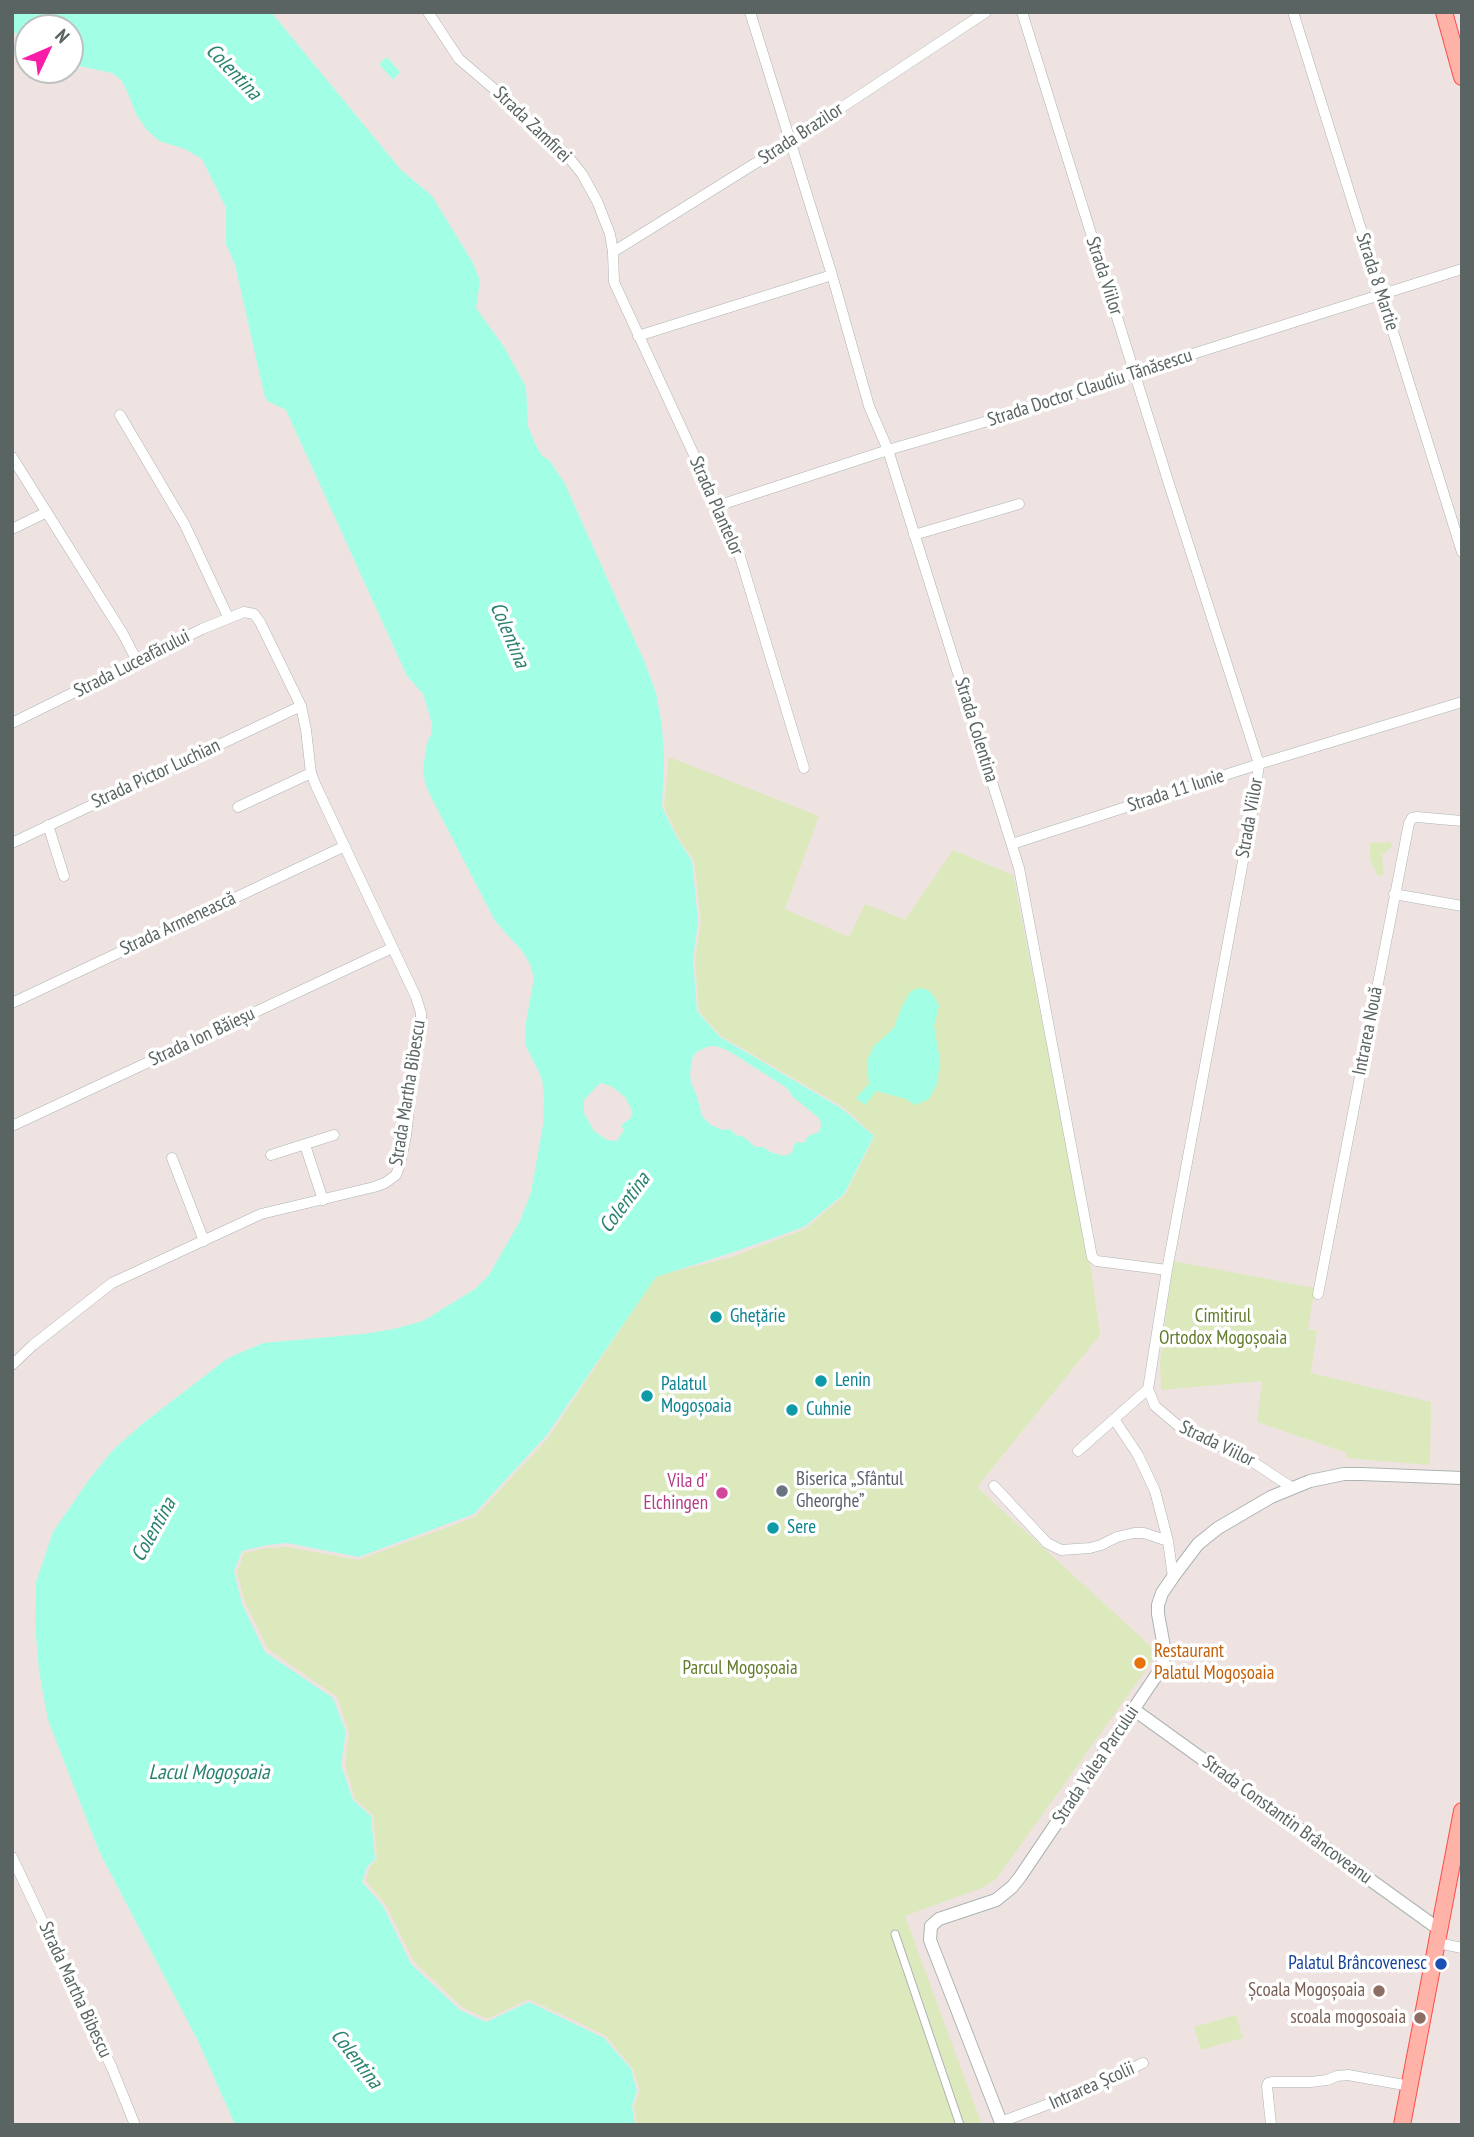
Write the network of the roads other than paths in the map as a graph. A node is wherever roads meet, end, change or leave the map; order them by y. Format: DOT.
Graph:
graph roads {
  1 [pos="428,12"];
  2 [pos="750,12"];
  3 [pos="986,12"];
  4 [pos="1022,12"];
  5 [pos="1293,12"];
  6 [pos="1444,12"];
  7 [pos="1462,78"];
  8 [pos="791,141"];
  9 [pos="613,252"];
  10 [pos="1462,270"];
  11 [pos="832,275"];
  12 [pos="1381,294"];
  13 [pos="638,336"];
  14 [pos="1135,374"];
  15 [pos="120,415"];
  16 [pos="888,450"];
  17 [pos="12,457"];
  18 [pos="1019,504"];
  19 [pos="717,506"];
  20 [pos="47,512"];
  21 [pos="12,528"];
  22 [pos="914,535"];
  23 [pos="1462,552"];
  24 [pos="254,614"];
  25 [pos="228,617"];
  26 [pos="137,661"];
  27 [pos="1462,702"];
  28 [pos="301,706"];
  29 [pos="12,723"];
  30 [pos="1259,764"];
  31 [pos="804,768"];
  32 [pos="311,773"];
  33 [pos="238,807"];
  34 [pos="1462,821"];
  35 [pos="48,825"];
  36 [pos="12,843"];
  37 [pos="1012,844"];
  38 [pos="345,846"];
  39 [pos="64,876"];
  40 [pos="1394,894"];
  41 [pos="1462,906"];
  42 [pos="391,948"];
  43 [pos="12,1003"];
  44 [pos="12,1126"];
  45 [pos="334,1135"];
  46 [pos="305,1145"];
  47 [pos="271,1156"];
  48 [pos="172,1158"];
  49 [pos="323,1200"];
  50 [pos="204,1241"];
  51 [pos="1167,1270"];
  52 [pos="1318,1294"];
  53 [pos="12,1365"];
  54 [pos="1148,1389"];
  55 [pos="1114,1419"];
  56 [pos="1078,1451"];
  57 [pos="1462,1478"];
  58 [pos="994,1486"];
  59 [pos="1292,1487"];
  60 [pos="1168,1541"];
  61 [pos="1173,1577"];
  62 [pos="1133,1709"];
  63 [pos="1462,1811"];
  64 [pos="12,1857"];
  65 [pos="895,1934"];
  66 [pos="1439,1936"];
  67 [pos="1462,1948"];
  68 [pos="1143,2063"];
  69 [pos="1410,2086"];
  70 [pos="1002,2124"];
  71 [pos="135,2125"];
  72 [pos="960,2125"];
  73 [pos="1271,2125"];
  74 [pos="1402,2125"];
  1 -- 9 [label="street, Strada Zamfirei"];
  2 -- 8 [label="street, Strada Colentina"];
  3 -- 8 [label="street, Strada Brazilor"];
  4 -- 14 [label="street, Strada Viilor"];
  5 -- 12 [label="street, Strada 8 Martie"];
  6 -- 7 [label="main road"];
  8 -- 9 [label="street, Strada Brazilor"];
  8 -- 11 [label="street, Strada Colentina"];
  9 -- 13 [label="street, Strada Plantelor"];
  10 -- 12 [label="street, Strada Doctor Claudiu Tănăsescu"];
  11 -- 13 [label="street"];
  11 -- 16 [label="street, Strada Colentina"];
  12 -- 14 [label="street, Strada Doctor Claudiu Tănăsescu"];
  12 -- 23 [label="street, Strada 8 Martie"];
  13 -- 19 [label="street, Strada Plantelor"];
  14 -- 16 [label="street, Strada Doctor Claudiu Tănăsescu"];
  14 -- 30 [label="street, Strada Viilor"];
  15 -- 25 [label="street"];
  16 -- 19 [label="street, Strada Doctor Claudiu Tănăsescu"];
  16 -- 22 [label="street, Strada Colentina"];
  17 -- 20 [label="street"];
  18 -- 22 [label="street"];
  19 -- 31 [label="street, Strada Plantelor"];
  20 -- 21 [label="street"];
  20 -- 26 [label="street"];
  22 -- 37 [label="street, Strada Colentina"];
  24 -- 25 [label="street, Strada Luceafărului"];
  24 -- 28 [label="street, Strada Martha Bibescu"];
  25 -- 26 [label="street, Strada Luceafărului"];
  26 -- 29 [label="street, Strada Luceafărului"];
  27 -- 30 [label="street, Strada 11 Iunie"];
  28 -- 32 [label="street, Strada Martha Bibescu"];
  28 -- 35 [label="street, Strada Pictor Luchian"];
  30 -- 37 [label="street, Strada 11 Iunie"];
  30 -- 51 [label="street, Strada Viilor"];
  32 -- 33 [label="street"];
  32 -- 38 [label="street, Strada Martha Bibescu"];
  34 -- 40 [label="street, Intrarea Nouă"];
  35 -- 36 [label="street, Strada Pictor Luchian"];
  35 -- 39 [label="street"];
  37 -- 51 [label="street, Strada Colentina"];
  38 -- 42 [label="street, Strada Martha Bibescu"];
  38 -- 43 [label="street, Strada Armenească"];
  40 -- 41 [label="street"];
  40 -- 52 [label="street, Intrarea Nouă"];
  42 -- 44 [label="street, Strada Ion Băieșu"];
  42 -- 49 [label="street, Strada Martha Bibescu"];
  45 -- 46 [label="street"];
  46 -- 47 [label="street"];
  46 -- 49 [label="street"];
  48 -- 50 [label="street"];
  49 -- 50 [label="street, Strada Martha Bibescu"];
  50 -- 53 [label="street, Strada Martha Bibescu"];
  51 -- 54 [label="street, Strada Viilor"];
  54 -- 55 [label="street"];
  54 -- 59 [label="street, Strada Viilor"];
  55 -- 56 [label="street"];
  55 -- 60 [label="street"];
  57 -- 59 [label="street, Strada Valea Parcului"];
  58 -- 60 [label="street"];
  59 -- 61 [label="street, Strada Valea Parcului"];
  60 -- 61 [label="street"];
  61 -- 62 [label="street, Strada Valea Parcului"];
  62 -- 66 [label="street, Strada Constantin Brâncoveanu"];
  62 -- 70 [label="street, Strada Valea Parcului"];
  63 -- 66 [label="main road"];
  64 -- 71 [label="street, Strada Martha Bibescu"];
  65 -- 72 [label="street"];
  66 -- 67 [label="street, Strada Constantin Brâncoveanu"];
  66 -- 69 [label="main road"];
  68 -- 70 [label="street, Intrarea Școlii"];
  69 -- 73 [label="street"];
  69 -- 74 [label="main road"];
}
